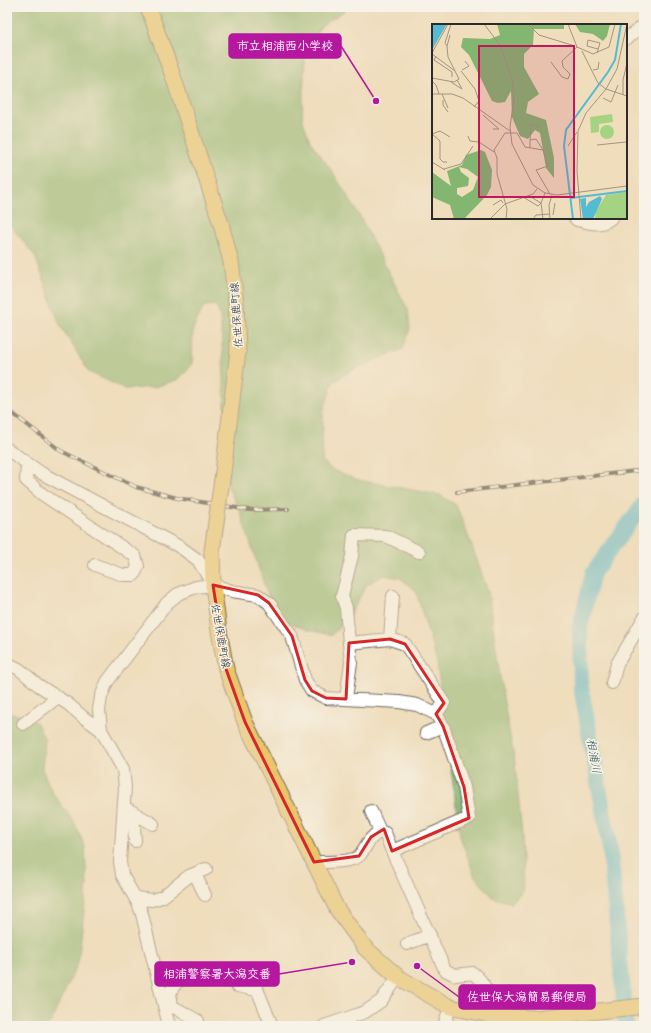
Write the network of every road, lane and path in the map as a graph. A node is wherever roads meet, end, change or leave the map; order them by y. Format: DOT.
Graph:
graph roads {
  1 [pos="148,7"];
  2 [pos="644,25"];
  3 [pos="627,38"];
  4 [pos="576,219"];
  5 [pos="610,219"];
  6 [pos="7,449"];
  7 [pos="27,464"];
  8 [pos="419,552"];
  9 [pos="95,565"];
  10 [pos="213,585"];
  11 [pos="393,596"];
  12 [pos="644,618"];
  13 [pos="390,639"];
  14 [pos="349,643"];
  15 [pos="7,663"];
  16 [pos="612,683"];
  17 [pos="58,697"];
  18 [pos="346,700"];
  19 [pos="436,714"];
  20 [pos="23,724"];
  21 [pos="444,726"];
  22 [pos="101,730"];
  23 [pos="426,733"];
  24 [pos="128,809"];
  25 [pos="371,811"];
  26 [pos="153,824"];
  27 [pos="380,831"];
  28 [pos="135,841"];
  29 [pos="392,851"];
  30 [pos="314,862"];
  31 [pos="205,895"];
  32 [pos="135,898"];
  33 [pos="430,935"];
  34 [pos="407,944"];
  35 [pos="190,972"];
  36 [pos="398,976"];
  37 [pos="238,986"];
  38 [pos="644,1006"];
  39 [pos="450,1007"];
  40 [pos="168,1008"];
  41 [pos="492,1019"];
  42 [pos="198,1021"];
  43 [pos="341,1024"];
  44 [pos="169,1026"];
  45 [pos="272,1026"];
  46 [pos="324,1026"];
  47 [pos="444,1026"];
  1 -- 10 [label="main road, 佐世保鹿町線, bridge"];
  2 -- 3 [label="street"];
  4 -- 5 [label="street"];
  6 -- 7 [label="street"];
  7 -- 9 [label="street"];
  7 -- 10 [label="street"];
  8 -- 14 [label="street"];
  10 -- 18 [label="street"];
  10 -- 22 [label="street"];
  10 -- 30 [label="main road, 佐世保鹿町線"];
  11 -- 13 [label="street"];
  12 -- 16 [label="street"];
  13 -- 14 [label="street"];
  13 -- 19 [label="street"];
  14 -- 18 [label="street"];
  15 -- 17 [label="street"];
  17 -- 20 [label="street"];
  17 -- 22 [label="street"];
  18 -- 19 [label="street"];
  19 -- 21 [label="street"];
  21 -- 23 [label="street"];
  21 -- 29 [label="street"];
  22 -- 24 [label="street"];
  24 -- 26 [label="street"];
  24 -- 28 [label="street"];
  24 -- 32 [label="street"];
  25 -- 27 [label="street"];
  27 -- 29 [label="street"];
  27 -- 30 [label="street"];
  29 -- 33 [label="street"];
  30 -- 36 [label="main road, 佐世保鹿町線"];
  31 -- 32 [label="street"];
  32 -- 40 [label="street"];
  33 -- 34 [label="street"];
  33 -- 41 [label="street"];
  35 -- 40 [label="street"];
  36 -- 39 [label="main road, 佐世保鹿町線"];
  36 -- 43 [label="street"];
  37 -- 45 [label="street"];
  38 -- 41 [label="main road, 佐世保鹿町線"];
  39 -- 41 [label="main road, 佐世保鹿町線"];
  39 -- 47 [label="street"];
  40 -- 42 [label="street"];
  40 -- 44 [label="street"];
  43 -- 46 [label="street"];
}
